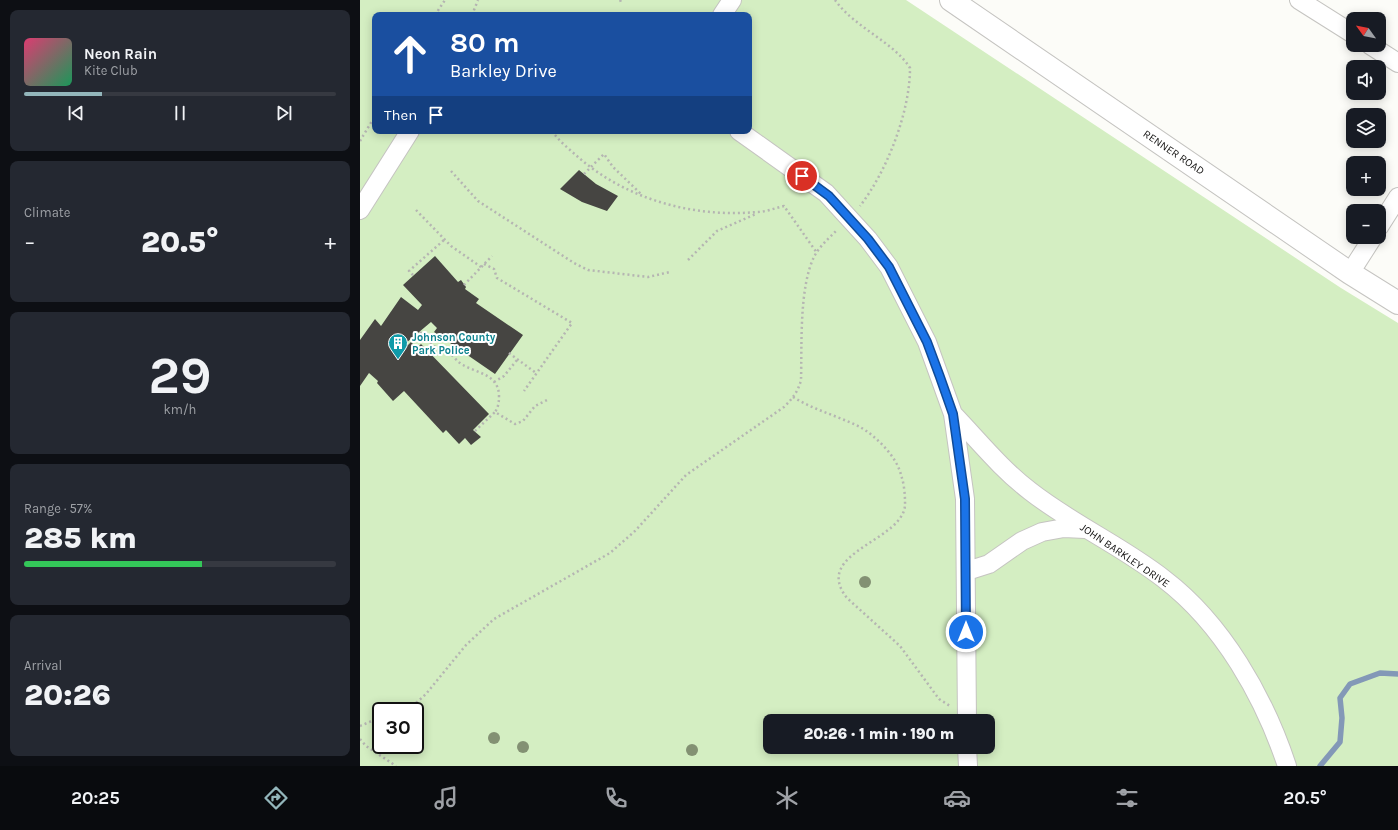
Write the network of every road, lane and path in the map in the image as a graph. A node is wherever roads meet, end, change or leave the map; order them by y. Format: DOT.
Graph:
graph roads {
  1 [pos="444,0"];
  2 [pos="478,0"];
  3 [pos="732,0"];
  4 [pos="835,0"];
  5 [pos="951,0"];
  6 [pos="1299,0"];
  7 [pos="437,12"];
  8 [pos="473,12"];
  9 [pos="724,12"];
  10 [pos="1346,30"];
  11 [pos="1381,52"];
  12 [pos="1398,63"];
  13 [pos="372,121"];
  14 [pos="408,134"];
  15 [pos="555,134"];
  16 [pos="743,134"];
  17 [pos="360,141"];
  18 [pos="590,167"];
  19 [pos="451,171"];
  20 [pos="584,174"];
  21 [pos="644,196"];
  22 [pos="1398,197"];
  23 [pos="859,207"];
  24 [pos="360,210"];
  25 [pos="416,210"];
  26 [pos="758,212"];
  27 [pos="1386,216"];
  28 [pos="841,226"];
  29 [pos="444,240"];
  30 [pos="1369,244"];
  31 [pos="817,253"];
  32 [pos="492,256"];
  33 [pos="688,260"];
  34 [pos="484,264"];
  35 [pos="481,267"];
  36 [pos="670,272"];
  37 [pos="1350,273"];
  38 [pos="413,275"];
  39 [pos="464,285"];
  40 [pos="1398,303"];
  41 [pos="420,332"];
  42 [pos="509,353"];
  43 [pos="518,360"];
  44 [pos="536,373"];
  45 [pos="494,382"];
  46 [pos="524,391"];
  47 [pos="793,397"];
  48 [pos="547,400"];
  49 [pos="495,412"];
  50 [pos="953,414"];
  51 [pos="475,431"];
  52 [pos="1087,529"];
  53 [pos="967,571"];
  54 [pos="417,702"];
  55 [pos="966,714"];
  56 [pos="372,721"];
  57 [pos="360,726"];
  58 [pos="360,739"];
  59 [pos="967,754"];
  60 [pos="396,766"];
  61 [pos="968,766"];
  62 [pos="1287,766"];
  1 -- 7 [label="path"];
  2 -- 8 [label="path"];
  3 -- 9 [label="street"];
  4 -- 23 [label="path"];
  5 -- 37 [label="main road, RENNER ROAD"];
  6 -- 10 [label="street"];
  11 -- 12 [label="street"];
  13 -- 17 [label="path"];
  14 -- 24 [label="street"];
  15 -- 18 [label="path"];
  16 -- 50 [label="street"];
  18 -- 20 [label="path"];
  18 -- 21 [label="path"];
  18 -- 21 [label="path"];
  19 -- 36 [label="path"];
  21 -- 26 [label="path"];
  22 -- 27 [label="street"];
  25 -- 29 [label="path"];
  26 -- 31 [label="path"];
  26 -- 33 [label="path"];
  28 -- 31 [label="path"];
  29 -- 35 [label="path"];
  29 -- 38 [label="path"];
  30 -- 37 [label="street"];
  31 -- 47 [label="path"];
  32 -- 34 [label="path"];
  34 -- 35 [label="path"];
  34 -- 44 [label="path"];
  35 -- 39 [label="path"];
  37 -- 40 [label="main road, RENNER ROAD"];
  41 -- 45 [label="path"];
  42 -- 43 [label="path"];
  43 -- 44 [label="path"];
  43 -- 45 [label="path"];
  44 -- 46 [label="path"];
  45 -- 49 [label="path"];
  47 -- 54 [label="path"];
  47 -- 55 [label="path"];
  48 -- 49 [label="path"];
  49 -- 51 [label="path"];
  50 -- 52 [label="street, JOHN BARKLEY DRIVE"];
  50 -- 53 [label="street"];
  52 -- 53 [label="street"];
  52 -- 62 [label="street, JOHN BARKLEY DRIVE"];
  53 -- 55 [label="street"];
  56 -- 57 [label="path"];
  58 -- 60 [label="path"];
  59 -- 61 [label="street"];
}
